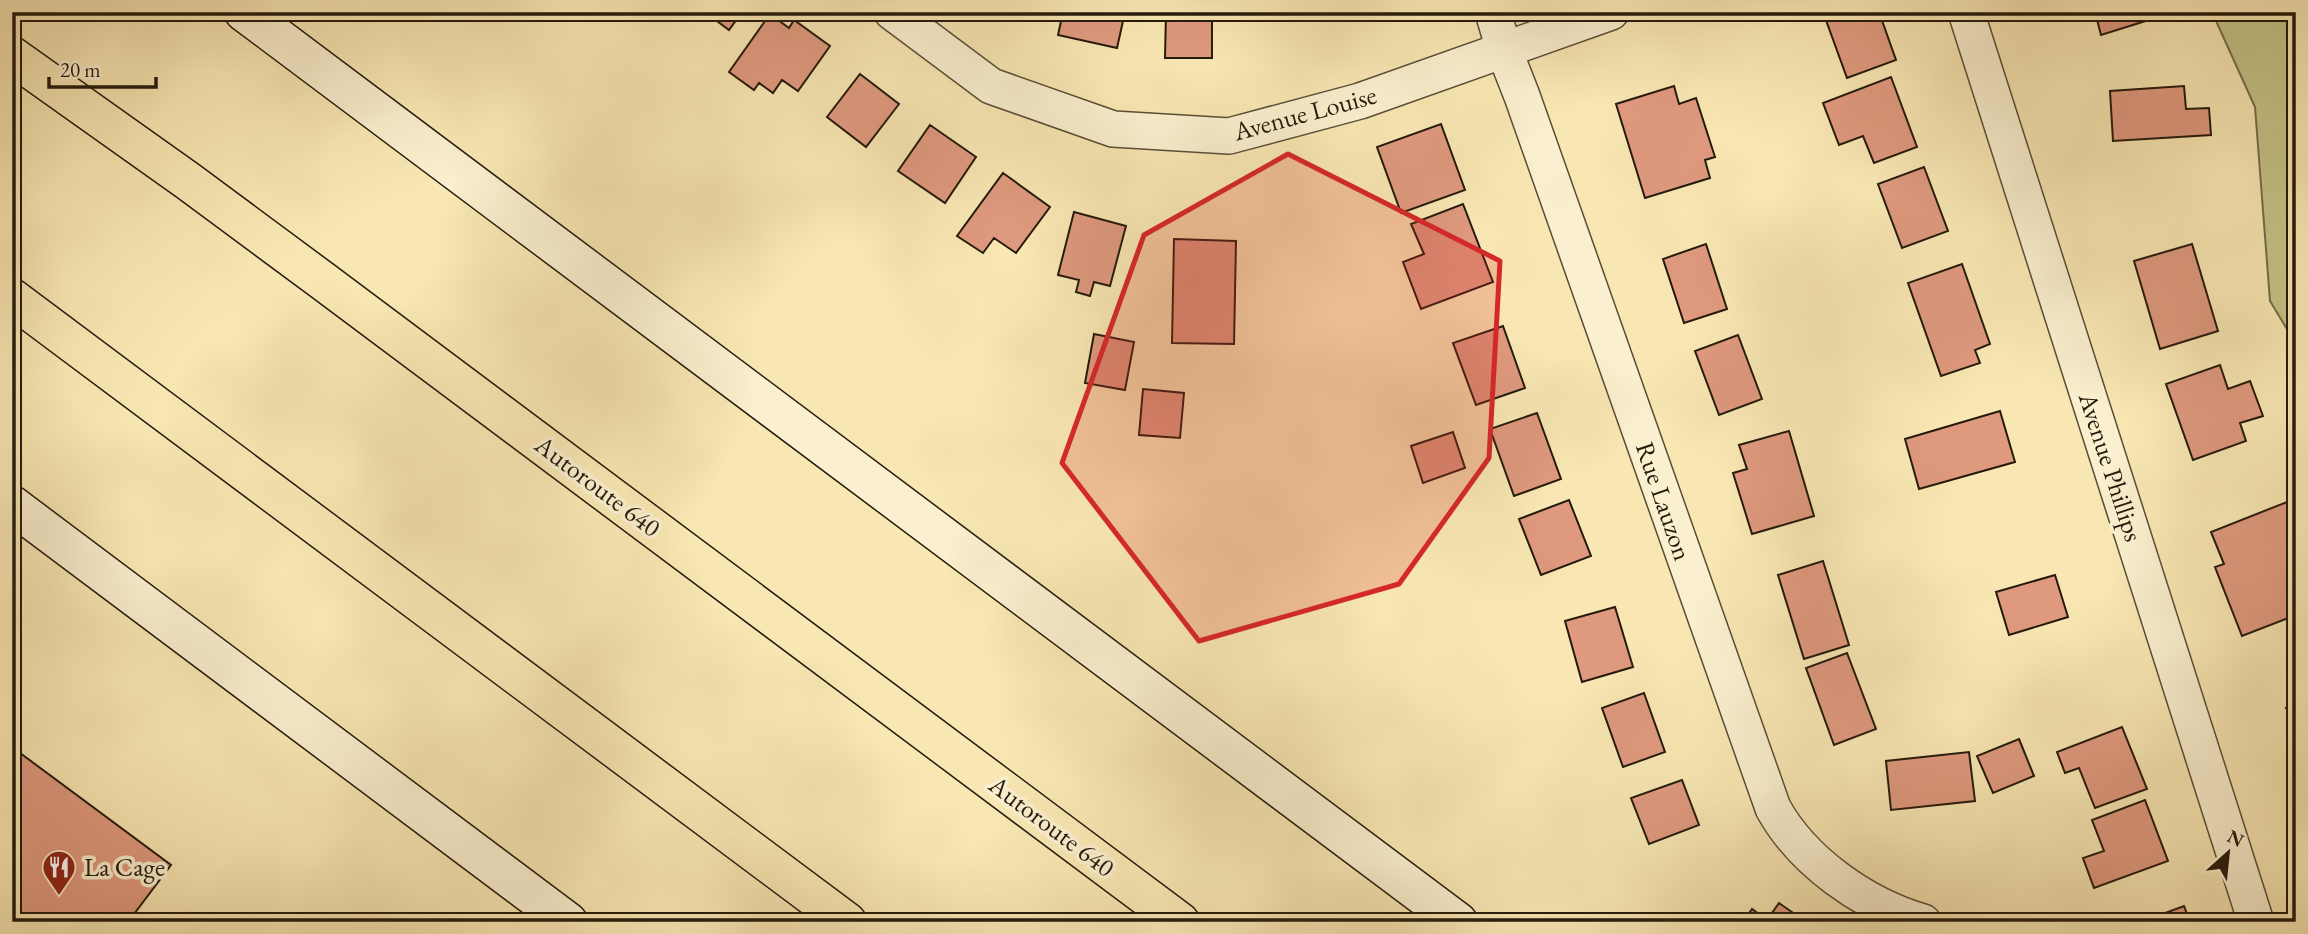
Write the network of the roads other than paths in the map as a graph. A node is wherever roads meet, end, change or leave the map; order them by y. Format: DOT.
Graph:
graph roads {
  1 [pos="244,12"];
  2 [pos="892,12"];
  3 [pos="1493,12"];
  4 [pos="1611,12"];
  5 [pos="1966,12"];
  6 [pos="1504,50"];
  7 [pos="12,56"];
  8 [pos="12,298"];
  9 [pos="12,505"];
  10 [pos="568,922"];
  11 [pos="847,922"];
  12 [pos="1180,922"];
  13 [pos="1458,922"];
  14 [pos="1923,922"];
  15 [pos="2256,922"];
  1 -- 13 [label="main road"];
  2 -- 6 [label="street, Avenue Louise"];
  3 -- 6 [label="street, Rue Lauzon"];
  4 -- 6 [label="street, Avenue Louise"];
  5 -- 15 [label="street, Avenue Phillips"];
  6 -- 14 [label="street, Rue Lauzon"];
  7 -- 12 [label="highway, Autoroute 640"];
  8 -- 11 [label="highway"];
  9 -- 10 [label="main road"];
}
